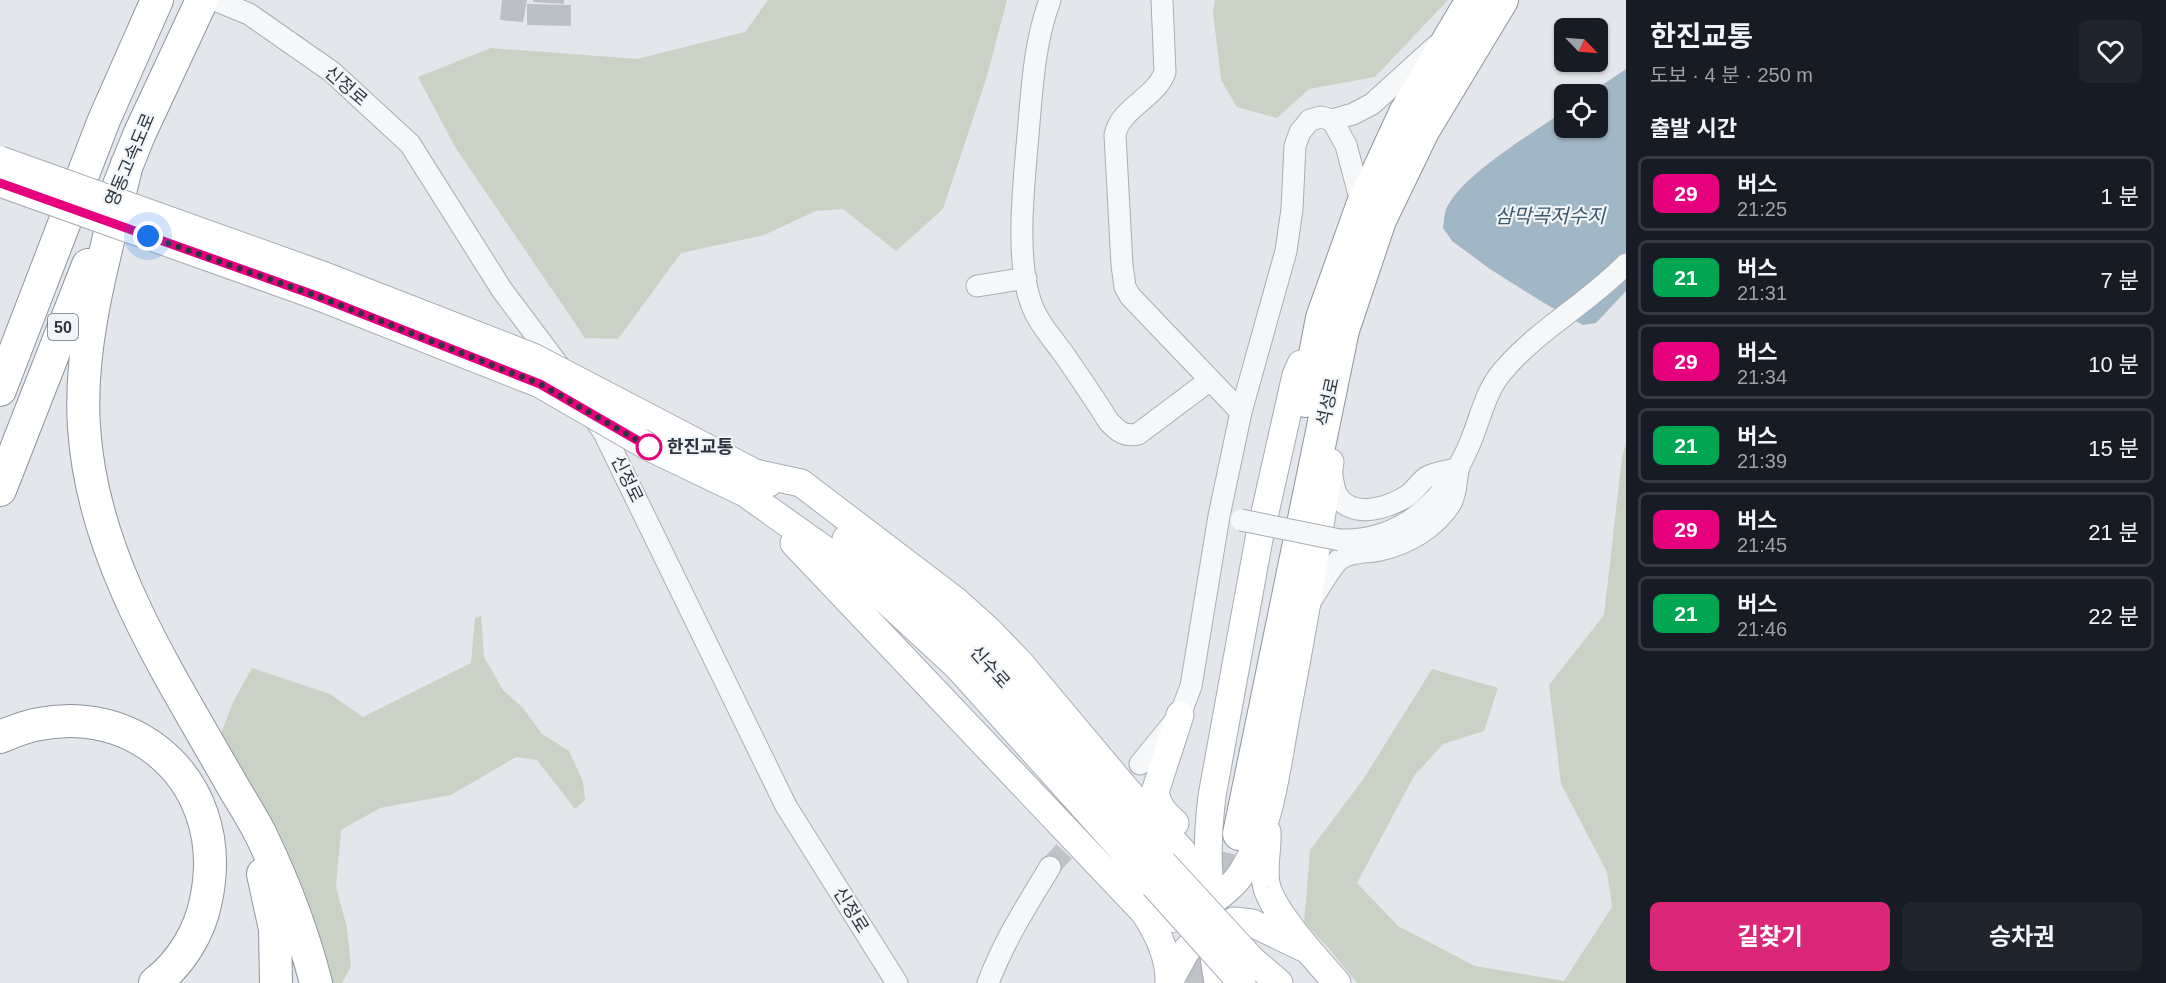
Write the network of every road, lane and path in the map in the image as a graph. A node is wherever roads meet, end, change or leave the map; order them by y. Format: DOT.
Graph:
graph roads {
  1 [pos="157,0"];
  2 [pos="202,0"];
  3 [pos="215,0"];
  4 [pos="1050,0"];
  5 [pos="1162,0"];
  6 [pos="1472,0"];
  7 [pos="1502,0"];
  8 [pos="1454,29"];
  9 [pos="1332,120"];
  10 [pos="0,160"];
  11 [pos="127,164"];
  12 [pos="0,183"];
  13 [pos="1362,206"];
  14 [pos="1626,264"];
  15 [pos="1026,278"];
  16 [pos="977,286"];
  17 [pos="1332,324"];
  18 [pos="1210,380"];
  19 [pos="0,390"];
  20 [pos="1240,412"];
  21 [pos="1330,462"];
  22 [pos="1459,468"];
  23 [pos="750,483"];
  24 [pos="0,490"];
  25 [pos="1219,516"];
  26 [pos="1307,606"];
  27 [pos="1180,715"];
  28 [pos="0,737"];
  29 [pos="1140,764"];
  30 [pos="228,778"];
  31 [pos="1212,796"];
  32 [pos="1140,806"];
  33 [pos="1266,819"];
  34 [pos="1176,824"];
  35 [pos="1224,833"];
  36 [pos="1050,867"];
  37 [pos="1209,901"];
  38 [pos="1144,912"];
  39 [pos="1214,930"];
  40 [pos="1307,950"];
  41 [pos="1247,972"];
  42 [pos="1169,981"];
  43 [pos="154,983"];
  44 [pos="276,983"];
  45 [pos="316,983"];
  46 [pos="897,983"];
  47 [pos="988,983"];
  48 [pos="1218,983"];
  49 [pos="1231,983"];
  50 [pos="1279,983"];
  51 [pos="1336,983"];
  1 -- 19 [label="highway, 영동고속도로 / 50"];
  2 -- 11 [label="highway, 영동고속도로 / 50"];
  3 -- 46 [label="street, 신정로"];
  4 -- 15 [label="street"];
  5 -- 18 [label="street"];
  6 -- 8 [label="highway, 석성로"];
  7 -- 17 [label="highway, 석성로"];
  8 -- 9 [label="street"];
  8 -- 13 [label="highway, 석성로"];
  9 -- 13 [label="street"];
  9 -- 20 [label="street"];
  10 -- 23 [label="main road, 신수로, bridge"];
  11 -- 24 [label="highway, 영동고속도로 / 50"];
  11 -- 30 [label="highway"];
  12 -- 23 [label="main road, 신수로, bridge"];
  13 -- 17 [label="highway, 석성로"];
  14 -- 22 [label="street"];
  15 -- 16 [label="street"];
  15 -- 18 [label="street"];
  17 -- 21 [label="main road"];
  17 -- 31 [label="main road"];
  17 -- 35 [label="highway, 석성로"];
  18 -- 20 [label="street"];
  20 -- 25 [label="street"];
  21 -- 22 [label="street"];
  21 -- 26 [label="main road"];
  22 -- 25 [label="street, bridge"];
  22 -- 26 [label="street"];
  23 -- 32 [label="main road"];
  23 -- 38 [label="main road"];
  23 -- 41 [label="main road, 신수로, bridge"];
  25 -- 27 [label="street"];
  26 -- 33 [label="main road"];
  27 -- 29 [label="street"];
  27 -- 34 [label="main road"];
  28 -- 43 [label="highway"];
  30 -- 44 [label="highway"];
  30 -- 45 [label="highway"];
  31 -- 34 [label="main road"];
  31 -- 35 [label="main road"];
  32 -- 34 [label="main road"];
  32 -- 37 [label="main road"];
  33 -- 35 [label="main road"];
  33 -- 37 [label="main road"];
  33 -- 40 [label="main road"];
  35 -- 37 [label="main road"];
  36 -- 47 [label="street"];
  37 -- 38 [label="main road"];
  37 -- 39 [label="main road"];
  38 -- 42 [label="main road"];
  39 -- 40 [label="main road"];
  39 -- 42 [label="main road"];
  39 -- 48 [label="main road"];
  39 -- 49 [label="main road"];
  40 -- 51 [label="main road"];
  41 -- 50 [label="main road, 신수로"];
}
